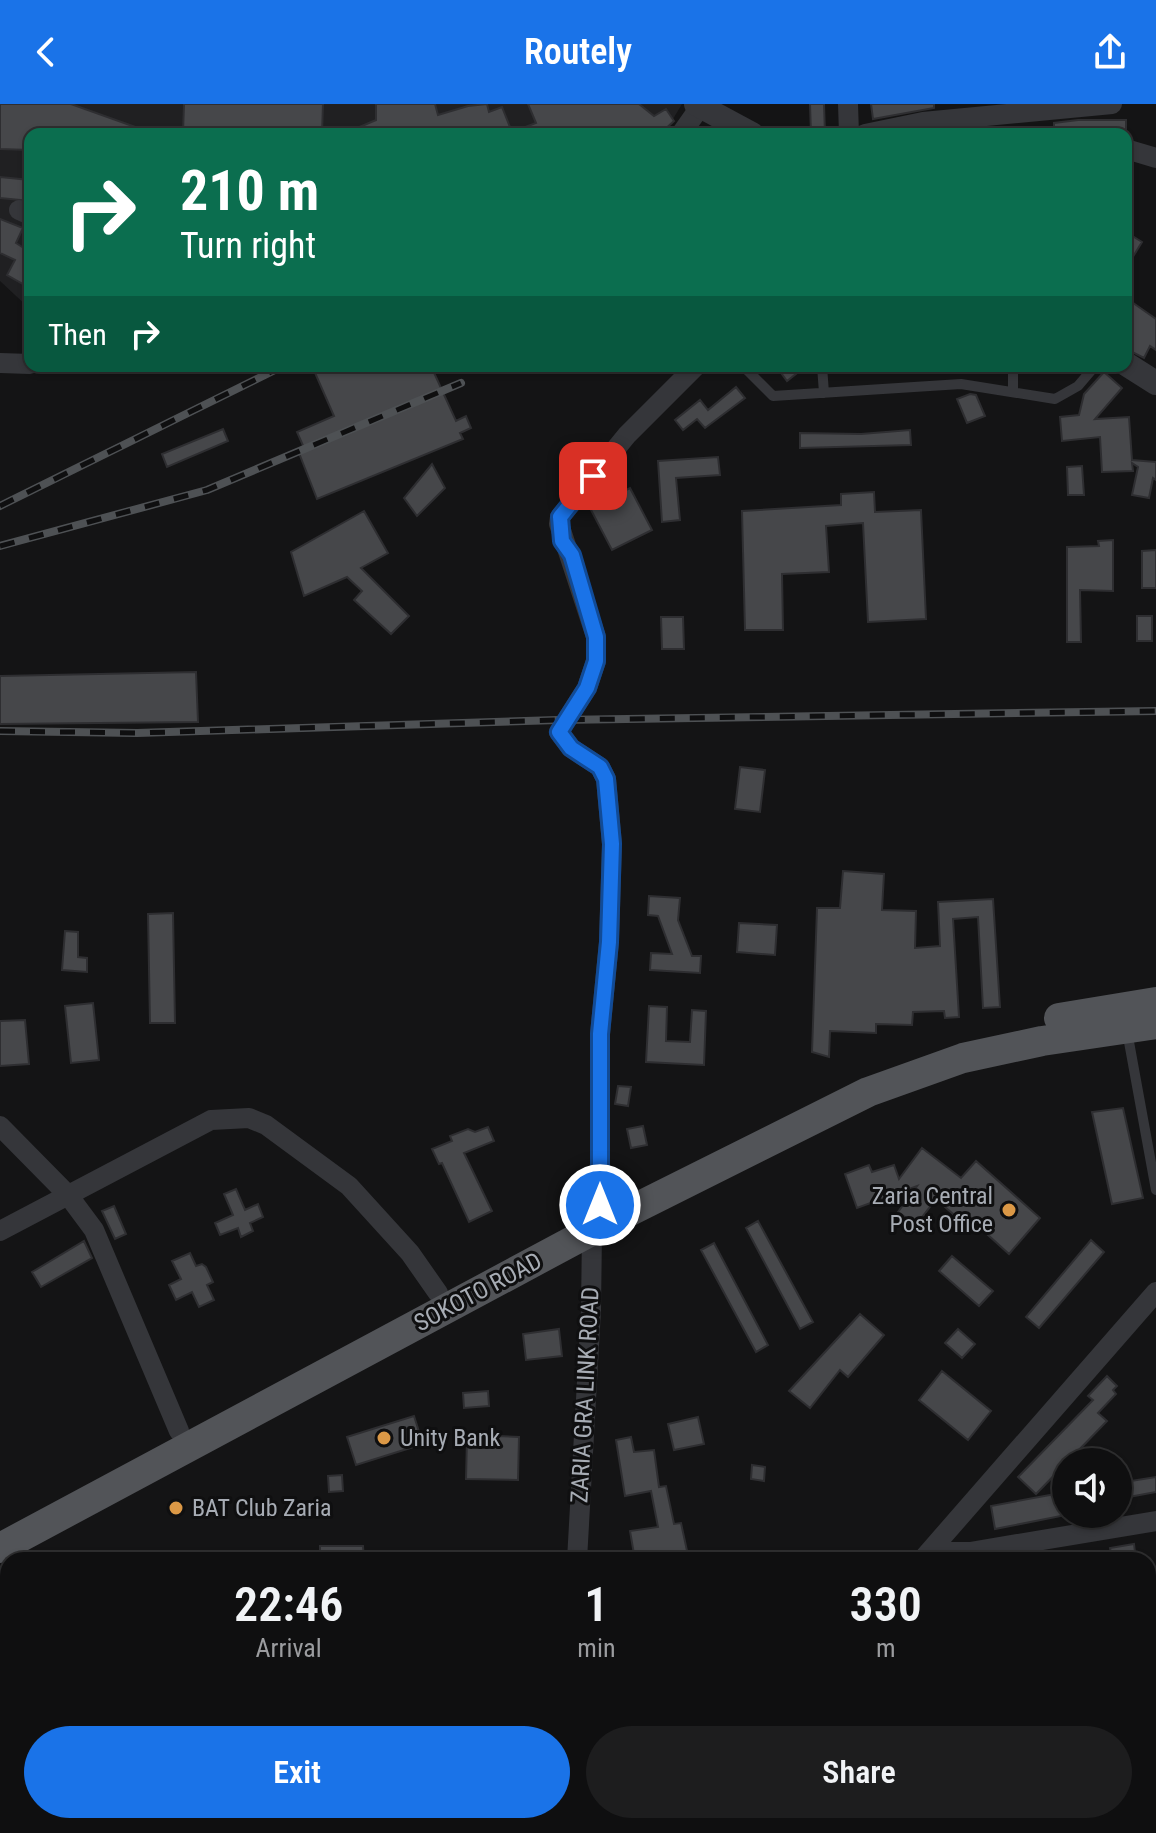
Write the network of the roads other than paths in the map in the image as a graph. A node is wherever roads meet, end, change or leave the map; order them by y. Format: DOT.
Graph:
graph roads {
  1 [pos="848,104"];
  2 [pos="1112,104"];
  3 [pos="698,105"];
  4 [pos="685,128"];
  5 [pos="741,128"];
  6 [pos="849,128"];
  7 [pos="894,128"];
  8 [pos="1132,151"];
  9 [pos="1156,158"];
  10 [pos="0,363"];
  11 [pos="24,364"];
  12 [pos="1132,368"];
  13 [pos="690,372"];
  14 [pos="749,372"];
  15 [pos="822,372"];
  16 [pos="1013,372"];
  17 [pos="1090,372"];
  18 [pos="1156,383"];
  19 [pos="1013,392"];
  20 [pos="824,393"];
  21 [pos="1156,1002"];
  22 [pos="1142,1026"];
  23 [pos="0,1126"];
  24 [pos="1156,1190"];
  25 [pos="68,1195"];
  26 [pos="596,1218"];
  27 [pos="0,1231"];
  28 [pos="1156,1292"];
  29 [pos="438,1293"];
  30 [pos="179,1431"];
  31 [pos="1156,1521"];
  32 [pos="0,1527"];
  33 [pos="0,1548"];
  34 [pos="577,1552"];
  35 [pos="929,1552"];
  36 [pos="970,1552"];
  1 -- 6 [label="street"];
  2 -- 7 [label="street"];
  3 -- 4 [label="street"];
  3 -- 5 [label="street"];
  8 -- 9 [label="street"];
  10 -- 11 [label="street"];
  12 -- 18 [label="street"];
  13 -- 26 [label="street, ZARIA GRA LINK ROAD"];
  14 -- 20 [label="lane"];
  15 -- 20 [label="lane"];
  16 -- 19 [label="lane"];
  17 -- 19 [label="lane"];
  19 -- 20 [label="lane"];
  21 -- 26 [label="main road, SOKOTO ROAD"];
  22 -- 24 [label="lane"];
  22 -- 26 [label="main road, SOKOTO ROAD"];
  23 -- 25 [label="street"];
  25 -- 27 [label="street"];
  25 -- 29 [label="street"];
  25 -- 30 [label="street"];
  26 -- 29 [label="main road, SOKOTO ROAD"];
  26 -- 33 [label="main road, SOKOTO ROAD"];
  26 -- 34 [label="street, ZARIA GRA LINK ROAD"];
  28 -- 35 [label="street"];
  29 -- 30 [label="main road, SOKOTO ROAD"];
  30 -- 32 [label="main road, SOKOTO ROAD"];
  31 -- 36 [label="street"];
}
